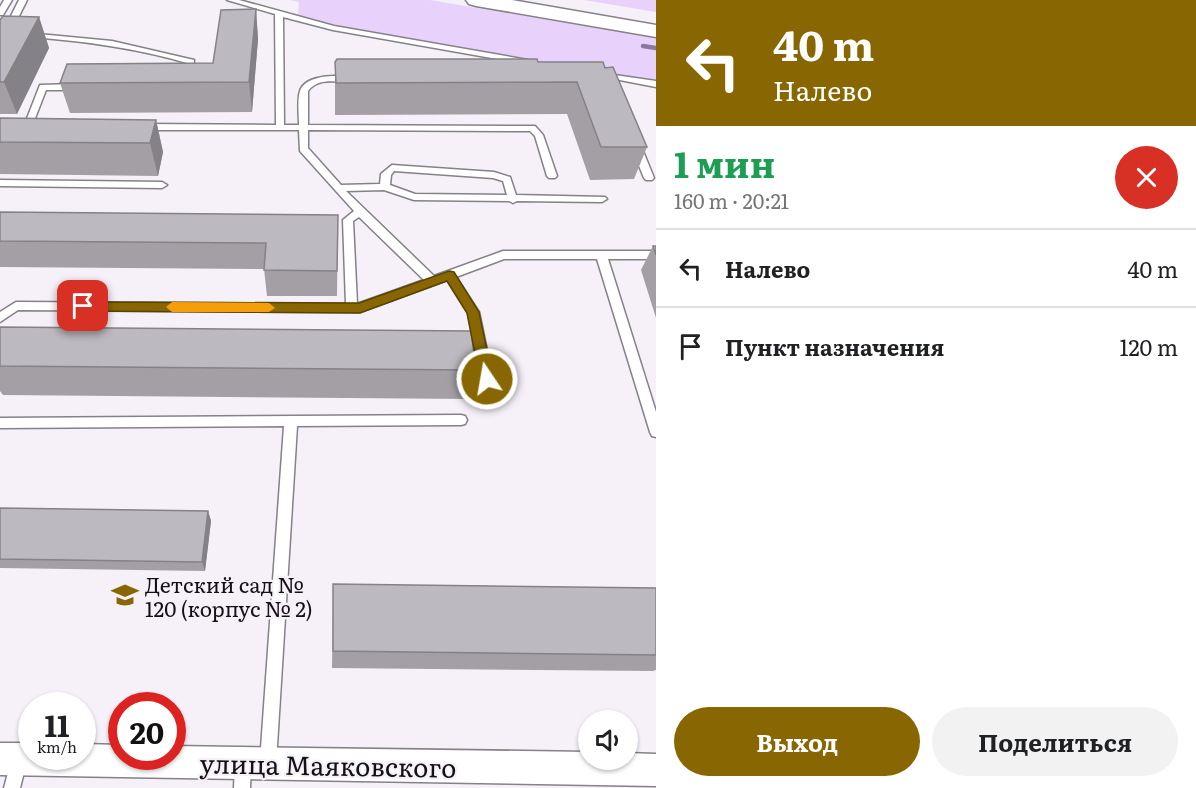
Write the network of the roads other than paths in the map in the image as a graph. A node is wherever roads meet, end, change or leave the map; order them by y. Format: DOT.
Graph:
graph roads {
  1 [pos="8,0"];
  2 [pos="24,0"];
  3 [pos="231,0"];
  4 [pos="476,0"];
  5 [pos="541,0"];
  6 [pos="0,13"];
  7 [pos="279,14"];
  8 [pos="656,18"];
  9 [pos="656,31"];
  10 [pos="3,34"];
  11 [pos="529,62"];
  12 [pos="359,80"];
  13 [pos="656,84"];
  14 [pos="79,87"];
  15 [pos="186,87"];
  16 [pos="610,88"];
  17 [pos="39,126"];
  18 [pos="131,127"];
  19 [pos="280,128"];
  20 [pos="303,128"];
  21 [pos="632,136"];
  22 [pos="552,176"];
  23 [pos="650,178"];
  24 [pos="0,183"];
  25 [pos="162,185"];
  26 [pos="385,187"];
  27 [pos="338,188"];
  28 [pos="602,199"];
  29 [pos="513,200"];
  30 [pos="360,212"];
  31 [pos="334,220"];
  32 [pos="348,220"];
  33 [pos="601,254"];
  34 [pos="656,255"];
  35 [pos="449,275"];
  36 [pos="432,281"];
  37 [pos="352,308"];
  38 [pos="0,318"];
  39 [pos="487,379"];
  40 [pos="461,420"];
  41 [pos="291,421"];
  42 [pos="0,423"];
  43 [pos="656,432"];
  44 [pos="10,769"];
  45 [pos="656,770"];
  46 [pos="251,771"];
  1 -- 6 [label="lane"];
  2 -- 10 [label="lane"];
  3 -- 7 [label="lane"];
  4 -- 9 [label="main road"];
  5 -- 8 [label="main road"];
  7 -- 11 [label="lane"];
  7 -- 19 [label="lane"];
  10 -- 15 [label="lane"];
  12 -- 20 [label="lane"];
  13 -- 16 [label="lane"];
  14 -- 17 [label="lane"];
  18 -- 19 [label="lane"];
  19 -- 20 [label="lane"];
  20 -- 22 [label="lane"];
  20 -- 27 [label="lane"];
  21 -- 23 [label="lane"];
  24 -- 25 [label="lane"];
  26 -- 27 [label="lane"];
  26 -- 29 [label="lane"];
  26 -- 29 [label="lane"];
  27 -- 30 [label="lane"];
  28 -- 29 [label="lane"];
  30 -- 32 [label="lane"];
  30 -- 36 [label="lane"];
  31 -- 32 [label="lane"];
  32 -- 37 [label="lane"];
  33 -- 34 [label="lane"];
  33 -- 35 [label="lane"];
  33 -- 43 [label="lane"];
  35 -- 36 [label="lane"];
  35 -- 39 [label="lane"];
  36 -- 37 [label="lane"];
  37 -- 38 [label="lane"];
  40 -- 41 [label="lane"];
  41 -- 42 [label="lane"];
  41 -- 46 [label="lane"];
  44 -- 46 [label="street, улица Маяковского"];
  45 -- 46 [label="street, улица Маяковского"];
}
